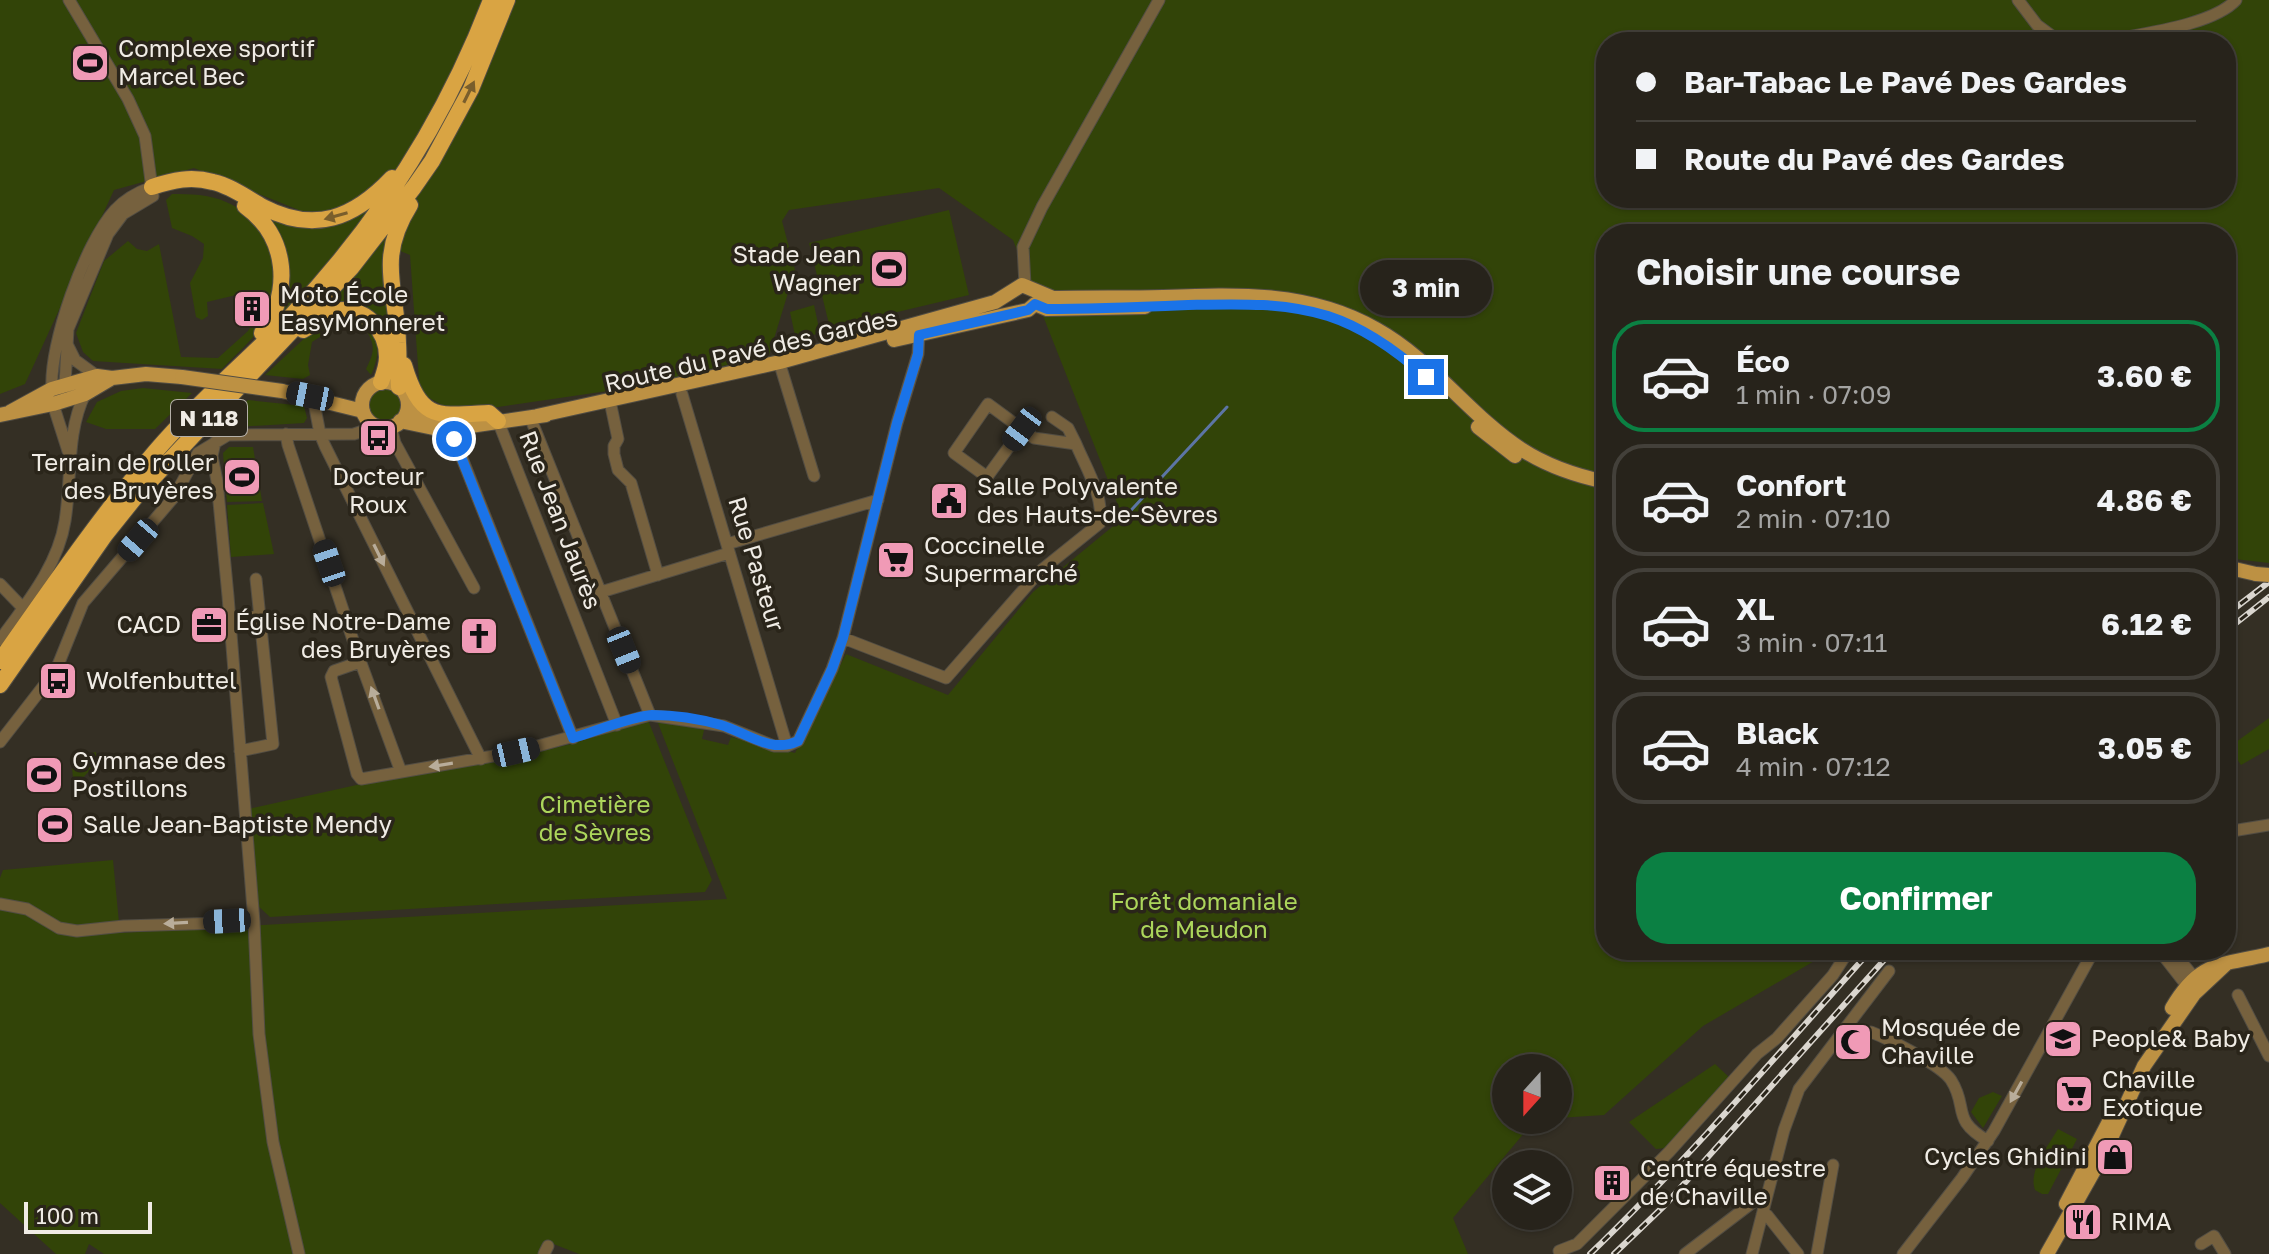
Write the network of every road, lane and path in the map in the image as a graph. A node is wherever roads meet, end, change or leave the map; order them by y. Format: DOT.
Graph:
graph roads {
  1 [pos="69,0"];
  2 [pos="491,0"];
  3 [pos="507,0"];
  4 [pos="1159,0"];
  5 [pos="2018,0"];
  6 [pos="2236,0"];
  7 [pos="2046,32"];
  8 [pos="2147,32"];
  9 [pos="425,156"];
  10 [pos="152,191"];
  11 [pos="1011,294"];
  12 [pos="1031,294"];
  13 [pos="1019,310"];
  14 [pos="290,333"];
  15 [pos="919,335"];
  16 [pos="66,343"];
  17 [pos="399,343"];
  18 [pos="781,368"];
  19 [pos="232,374"];
  20 [pos="105,377"];
  21 [pos="374,386"];
  22 [pos="399,387"];
  23 [pos="85,394"];
  24 [pos="682,394"];
  25 [pos="59,395"];
  26 [pos="313,397"];
  27 [pos="408,403"];
  28 [pos="611,406"];
  29 [pos="5,413"];
  30 [pos="364,414"];
  31 [pos="534,416"];
  32 [pos="1052,417"];
  33 [pos="498,421"];
  34 [pos="390,425"];
  35 [pos="450,428"];
  36 [pos="1022,429"];
  37 [pos="72,432"];
  38 [pos="286,434"];
  39 [pos="320,434"];
  40 [pos="354,434"];
  41 [pos="1076,444"];
  42 [pos="70,459"];
  43 [pos="205,462"];
  44 [pos="814,476"];
  45 [pos="1596,479"];
  46 [pos="1596,488"];
  47 [pos="878,500"];
  48 [pos="728,548"];
  49 [pos="2236,571"];
  50 [pos="2262,574"];
  51 [pos="658,575"];
  52 [pos="256,579"];
  53 [pos="0,584"];
  54 [pos="474,588"];
  55 [pos="601,592"];
  56 [pos="23,608"];
  57 [pos="258,616"];
  58 [pos="230,620"];
  59 [pos="843,638"];
  60 [pos="0,640"];
  61 [pos="0,661"];
  62 [pos="360,662"];
  63 [pos="0,685"];
  64 [pos="650,715"];
  65 [pos="617,725"];
  66 [pos="573,738"];
  67 [pos="0,742"];
  68 [pos="787,746"];
  69 [pos="240,751"];
  70 [pos="481,759"];
  71 [pos="401,772"];
  72 [pos="2269,825"];
  73 [pos="2236,830"];
  74 [pos="0,904"];
  75 [pos="254,922"];
  76 [pos="2269,954"];
  77 [pos="1843,960"];
  78 [pos="2088,960"];
  79 [pos="2169,960"];
  80 [pos="2178,960"];
  81 [pos="1889,971"];
  82 [pos="2194,986"];
  83 [pos="2238,995"];
  84 [pos="1859,1043"];
  85 [pos="2269,1056"];
  86 [pos="1988,1141"];
  87 [pos="1833,1165"];
  88 [pos="1766,1197"];
  89 [pos="1762,1215"];
  90 [pos="2201,1244"];
  91 [pos="1559,1251"];
  92 [pos="299,1254"];
  93 [pos="1685,1254"];
  94 [pos="1752,1254"];
  95 [pos="1798,1254"];
  96 [pos="1817,1254"];
  97 [pos="1903,1254"];
  98 [pos="2047,1254"];
  99 [pos="2225,1254"];
  1 -- 10 [label="street"];
  2 -- 9 [label="highway, N 118"];
  9 -- 3 [label="highway, N 118, one-way"];
  4 -- 12 [label="street"];
  5 -- 7 [label="street"];
  6 -- 8 [label="street"];
  9 -- 10 [label="highway, one-way"];
  9 -- 14 [label="highway, N 118"];
  9 -- 17 [label="highway"];
  9 -- 19 [label="highway, N 118"];
  10 -- 16 [label="street"];
  10 -- 19 [label="highway"];
  10 -- 25 [label="street"];
  11 -- 12 [label="main road, Route du Pavé des Gardes"];
  11 -- 13 [label="main road"];
  11 -- 31 [label="main road, Route du Pavé des Gardes"];
  12 -- 13 [label="main road, Route du Pavé des Gardes"];
  12 -- 45 [label="main road"];
  12 -- 46 [label="main road, Route du Pavé des Gardes"];
  13 -- 15 [label="main road, Route du Pavé des Gardes"];
  14 -- 21 [label="highway"];
  14 -- 63 [label="highway, N 118"];
  15 -- 18 [label="main road, Route du Pavé des Gardes"];
  15 -- 47 [label="street"];
  16 -- 20 [label="street"];
  16 -- 25 [label="street"];
  17 -- 22 [label="highway"];
  17 -- 33 [label="highway"];
  18 -- 24 [label="main road, Route du Pavé des Gardes"];
  18 -- 44 [label="street"];
  19 -- 61 [label="highway, N 118"];
  20 -- 23 [label="main road"];
  20 -- 25 [label="main road"];
  20 -- 26 [label="main road, bridge"];
  21 -- 22 [label="main road"];
  21 -- 26 [label="main road"];
  21 -- 30 [label="main road"];
  22 -- 27 [label="main road"];
  23 -- 25 [label="main road"];
  23 -- 37 [label="street"];
  24 -- 28 [label="main road, Route du Pavé des Gardes"];
  24 -- 48 [label="street, Rue Pasteur"];
  25 -- 29 [label="main road"];
  25 -- 37 [label="street"];
  25 -- 42 [label="street"];
  26 -- 30 [label="main road"];
  26 -- 39 [label="street"];
  27 -- 34 [label="main road"];
  27 -- 35 [label="main road"];
  28 -- 31 [label="main road, Route du Pavé des Gardes"];
  28 -- 51 [label="street"];
  30 -- 34 [label="main road"];
  30 -- 40 [label="street"];
  31 -- 33 [label="main road, Route du Pavé des Gardes"];
  31 -- 55 [label="street"];
  32 -- 41 [label="street"];
  33 -- 35 [label="main road, Route du Pavé des Gardes"];
  33 -- 65 [label="street, Rue Jean Jaurès"];
  34 -- 35 [label="main road, Route du Pavé des Gardes"];
  34 -- 40 [label="street"];
  34 -- 54 [label="street"];
  35 -- 66 [label="street"];
  36 -- 36 [label="street"];
  36 -- 41 [label="street"];
  37 -- 42 [label="street"];
  38 -- 39 [label="street"];
  38 -- 43 [label="street"];
  38 -- 62 [label="street"];
  39 -- 40 [label="street"];
  39 -- 70 [label="street, one-way"];
  41 -- 59 [label="street"];
  42 -- 56 [label="street"];
  43 -- 58 [label="street"];
  43 -- 67 [label="street"];
  47 -- 48 [label="street"];
  47 -- 59 [label="street"];
  48 -- 51 [label="street"];
  48 -- 68 [label="street, Rue Pasteur"];
  49 -- 50 [label="main road"];
  51 -- 55 [label="street"];
  52 -- 57 [label="street"];
  53 -- 56 [label="street"];
  55 -- 64 [label="street"];
  56 -- 60 [label="street"];
  57 -- 58 [label="street"];
  57 -- 69 [label="street"];
  58 -- 69 [label="street"];
  59 -- 68 [label="street"];
  71 -- 62 [label="street, one-way"];
  62 -- 71 [label="street"];
  64 -- 65 [label="street"];
  64 -- 68 [label="street"];
  65 -- 66 [label="street"];
  66 -- 70 [label="street"];
  69 -- 75 [label="street"];
  70 -- 71 [label="street, one-way"];
  72 -- 73 [label="street"];
  75 -- 74 [label="street, one-way"];
  75 -- 92 [label="street"];
  76 -- 82 [label="main road"];
  77 -- 91 [label="street"];
  78 -- 86 [label="street, one-way"];
  79 -- 82 [label="street"];
  80 -- 82 [label="street"];
  81 -- 88 [label="street"];
  82 -- 98 [label="main road"];
  83 -- 85 [label="street"];
  84 -- 86 [label="street"];
  86 -- 97 [label="street"];
  87 -- 96 [label="street"];
  88 -- 89 [label="street"];
  88 -- 93 [label="street"];
  89 -- 94 [label="street"];
  89 -- 95 [label="street"];
  90 -- 99 [label="street"];
}
